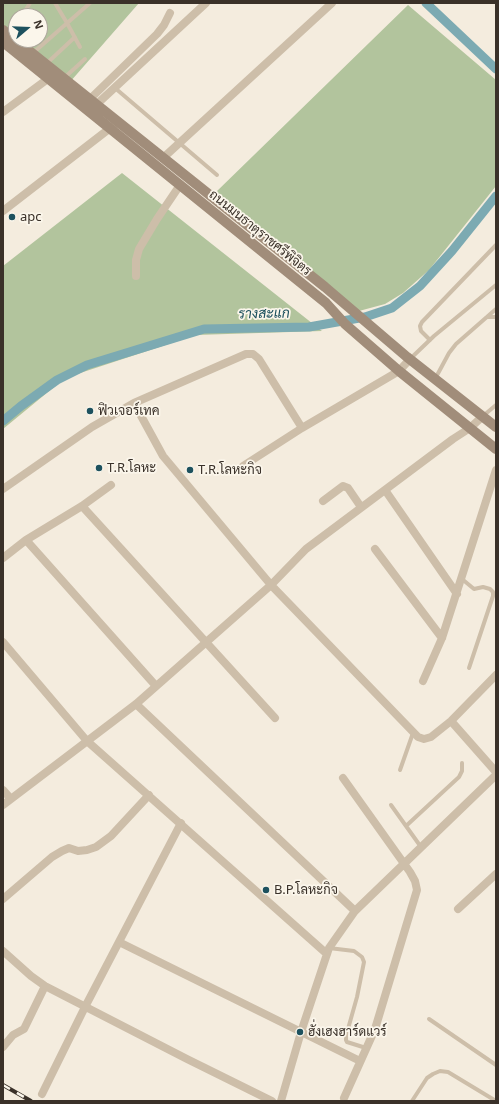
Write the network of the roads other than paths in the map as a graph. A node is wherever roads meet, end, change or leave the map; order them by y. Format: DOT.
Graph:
graph roads {
  1 [pos="54,3"];
  2 [pos="90,3"];
  3 [pos="206,3"];
  4 [pos="332,3"];
  5 [pos="170,13"];
  6 [pos="67,23"];
  7 [pos="5,36"];
  8 [pos="75,38"];
  9 [pos="80,47"];
  10 [pos="33,53"];
  11 [pos="85,59"];
  12 [pos="46,64"];
  13 [pos="49,78"];
  14 [pos="64,78"];
  15 [pos="115,87"];
  16 [pos="93,102"];
  17 [pos="3,112"];
  18 [pos="118,122"];
  19 [pos="109,129"];
  20 [pos="179,143"];
  21 [pos="163,158"];
  22 [pos="217,175"];
  23 [pos="180,185"];
  24 [pos="3,210"];
  25 [pos="496,245"];
  26 [pos="136,276"];
  27 [pos="496,285"];
  28 [pos="325,287"];
  29 [pos="322,300"];
  30 [pos="496,309"];
  31 [pos="488,317"];
  32 [pos="496,317"];
  33 [pos="366,322"];
  34 [pos="361,337"];
  35 [pos="430,340"];
  36 [pos="410,359"];
  37 [pos="399,371"];
  38 [pos="435,380"];
  39 [pos="134,403"];
  40 [pos="496,405"];
  41 [pos="483,416"];
  42 [pos="496,427"];
  43 [pos="302,428"];
  44 [pos="470,428"];
  45 [pos="496,449"];
  46 [pos="243,466"];
  47 [pos="496,470"];
  48 [pos="111,485"];
  49 [pos="3,489"];
  50 [pos="385,490"];
  51 [pos="323,501"];
  52 [pos="82,506"];
  53 [pos="361,508"];
  54 [pos="26,540"];
  55 [pos="375,549"];
  56 [pos="3,558"];
  57 [pos="461,579"];
  58 [pos="271,585"];
  59 [pos="457,594"];
  60 [pos="442,638"];
  61 [pos="3,642"];
  62 [pos="206,643"];
  63 [pos="469,668"];
  64 [pos="496,675"];
  65 [pos="423,681"];
  66 [pos="156,686"];
  67 [pos="136,704"];
  68 [pos="275,718"];
  69 [pos="451,721"];
  70 [pos="413,733"];
  71 [pos="87,741"];
  72 [pos="462,763"];
  73 [pos="400,770"];
  74 [pos="496,774"];
  75 [pos="343,778"];
  76 [pos="3,790"];
  77 [pos="150,795"];
  78 [pos="11,799"];
  79 [pos="3,805"];
  80 [pos="391,805"];
  81 [pos="181,823"];
  82 [pos="406,826"];
  83 [pos="421,847"];
  84 [pos="404,864"];
  85 [pos="496,874"];
  86 [pos="3,899"];
  87 [pos="458,909"];
  88 [pos="355,911"];
  89 [pos="119,942"];
  90 [pos="3,951"];
  91 [pos="328,951"];
  92 [pos="44,986"];
  93 [pos="85,1007"];
  94 [pos="429,1019"];
  95 [pos="301,1032"];
  96 [pos="3,1047"];
  97 [pos="367,1048"];
  98 [pos="360,1061"];
  99 [pos="496,1065"];
  100 [pos="42,1094"];
  101 [pos="344,1098"];
  102 [pos="272,1101"];
  103 [pos="281,1101"];
  104 [pos="412,1101"];
  105 [pos="496,1101"];
  1 -- 6 [label="lane"];
  2 -- 6 [label="lane"];
  3 -- 15 [label="street"];
  4 -- 20 [label="street"];
  5 -- 16 [label="street"];
  6 -- 8 [label="lane"];
  6 -- 10 [label="lane"];
  7 -- 10 [label="street, ถนนมนธาตุราชศรีพิจิตร"];
  7 -- 13 [label="street, ถนนมนธาตุราชศรีพิจิตร"];
  8 -- 9 [label="lane"];
  8 -- 12 [label="lane"];
  10 -- 12 [label="street, ถนนมนธาตุราชศรีพิจิตร"];
  11 -- 14 [label="lane"];
  12 -- 14 [label="street, ถนนมนธาตุราชศรีพิจิตร"];
  13 -- 17 [label="street"];
  13 -- 19 [label="street, ถนนมนธาตุราชศรีพิจิตร"];
  14 -- 16 [label="street, ถนนมนธาตุราชศรีพิจิตร"];
  15 -- 16 [label="street"];
  15 -- 20 [label="lane"];
  16 -- 18 [label="street, ถนนมนธาตุราชศรีพิจิตร"];
  18 -- 19 [label="street"];
  18 -- 21 [label="street, ถนนมนธาตุราชศรีพิจิตร"];
  19 -- 23 [label="street, ถนนมนธาตุราชศรีพิจิตร"];
  19 -- 24 [label="street"];
  20 -- 21 [label="street"];
  20 -- 22 [label="lane"];
  21 -- 28 [label="street, ถนนมนธาตุราชศรีพิจิตร"];
  23 -- 26 [label="street"];
  23 -- 29 [label="street, ถนนมนธาตุราชศรีพิจิตร"];
  25 -- 35 [label="lane"];
  27 -- 35 [label="lane"];
  28 -- 29 [label="street"];
  28 -- 33 [label="street, ถนนมนธาตุราชศรีพิจิตร"];
  29 -- 34 [label="street, ถนนมนธาตุราชศรีพิจิตร"];
  30 -- 31 [label="lane"];
  31 -- 32 [label="lane"];
  31 -- 38 [label="lane"];
  33 -- 34 [label="street"];
  33 -- 36 [label="street, ถนนมนธาตุราชศรีพิจิตร"];
  34 -- 37 [label="street, ถนนมนธาตุราชศรีพิจิตร"];
  35 -- 36 [label="lane"];
  36 -- 37 [label="street"];
  36 -- 38 [label="street, ถนนมนธาตุราชศรีพิจิตร"];
  37 -- 43 [label="street"];
  37 -- 44 [label="street, ถนนมนธาตุราชศรีพิจิตร"];
  38 -- 41 [label="street, ถนนมนธาตุราชศรีพิจิตร"];
  39 -- 43 [label="street"];
  39 -- 49 [label="street"];
  39 -- 58 [label="street"];
  40 -- 41 [label="lane"];
  41 -- 42 [label="street, ถนนมนธาตุราชศรีพิจิตร"];
  41 -- 44 [label="street"];
  43 -- 46 [label="street"];
  44 -- 45 [label="street, ถนนมนธาตุราชศรีพิจิตร"];
  44 -- 50 [label="street"];
  47 -- 57 [label="street"];
  48 -- 52 [label="street"];
  50 -- 53 [label="street"];
  50 -- 59 [label="street"];
  51 -- 53 [label="street"];
  52 -- 54 [label="street"];
  52 -- 62 [label="street"];
  53 -- 58 [label="street"];
  54 -- 56 [label="street"];
  54 -- 66 [label="street"];
  55 -- 60 [label="street"];
  57 -- 59 [label="street"];
  57 -- 63 [label="lane"];
  58 -- 62 [label="street"];
  58 -- 70 [label="street"];
  59 -- 60 [label="street"];
  60 -- 65 [label="street"];
  61 -- 71 [label="street"];
  62 -- 66 [label="street"];
  62 -- 68 [label="street"];
  64 -- 69 [label="street"];
  66 -- 67 [label="street"];
  67 -- 71 [label="street"];
  67 -- 88 [label="street"];
  69 -- 70 [label="street"];
  69 -- 74 [label="street"];
  70 -- 73 [label="lane"];
  71 -- 77 [label="street"];
  71 -- 78 [label="street"];
  72 -- 82 [label="lane"];
  74 -- 83 [label="street"];
  75 -- 84 [label="street"];
  76 -- 78 [label="street"];
  77 -- 81 [label="street"];
  77 -- 86 [label="street"];
  78 -- 79 [label="street"];
  80 -- 82 [label="lane"];
  81 -- 89 [label="street"];
  81 -- 91 [label="street"];
  82 -- 83 [label="lane"];
  83 -- 84 [label="street"];
  84 -- 88 [label="street"];
  84 -- 97 [label="street"];
  85 -- 87 [label="street"];
  88 -- 91 [label="street"];
  89 -- 93 [label="street"];
  89 -- 95 [label="street"];
  90 -- 92 [label="street"];
  91 -- 95 [label="street"];
  91 -- 97 [label="lane"];
  92 -- 93 [label="street"];
  92 -- 96 [label="street"];
  93 -- 100 [label="street"];
  93 -- 102 [label="street"];
  94 -- 99 [label="lane"];
  95 -- 98 [label="street"];
  95 -- 103 [label="street"];
  97 -- 98 [label="street"];
  98 -- 101 [label="street"];
  104 -- 105 [label="lane"];
}
